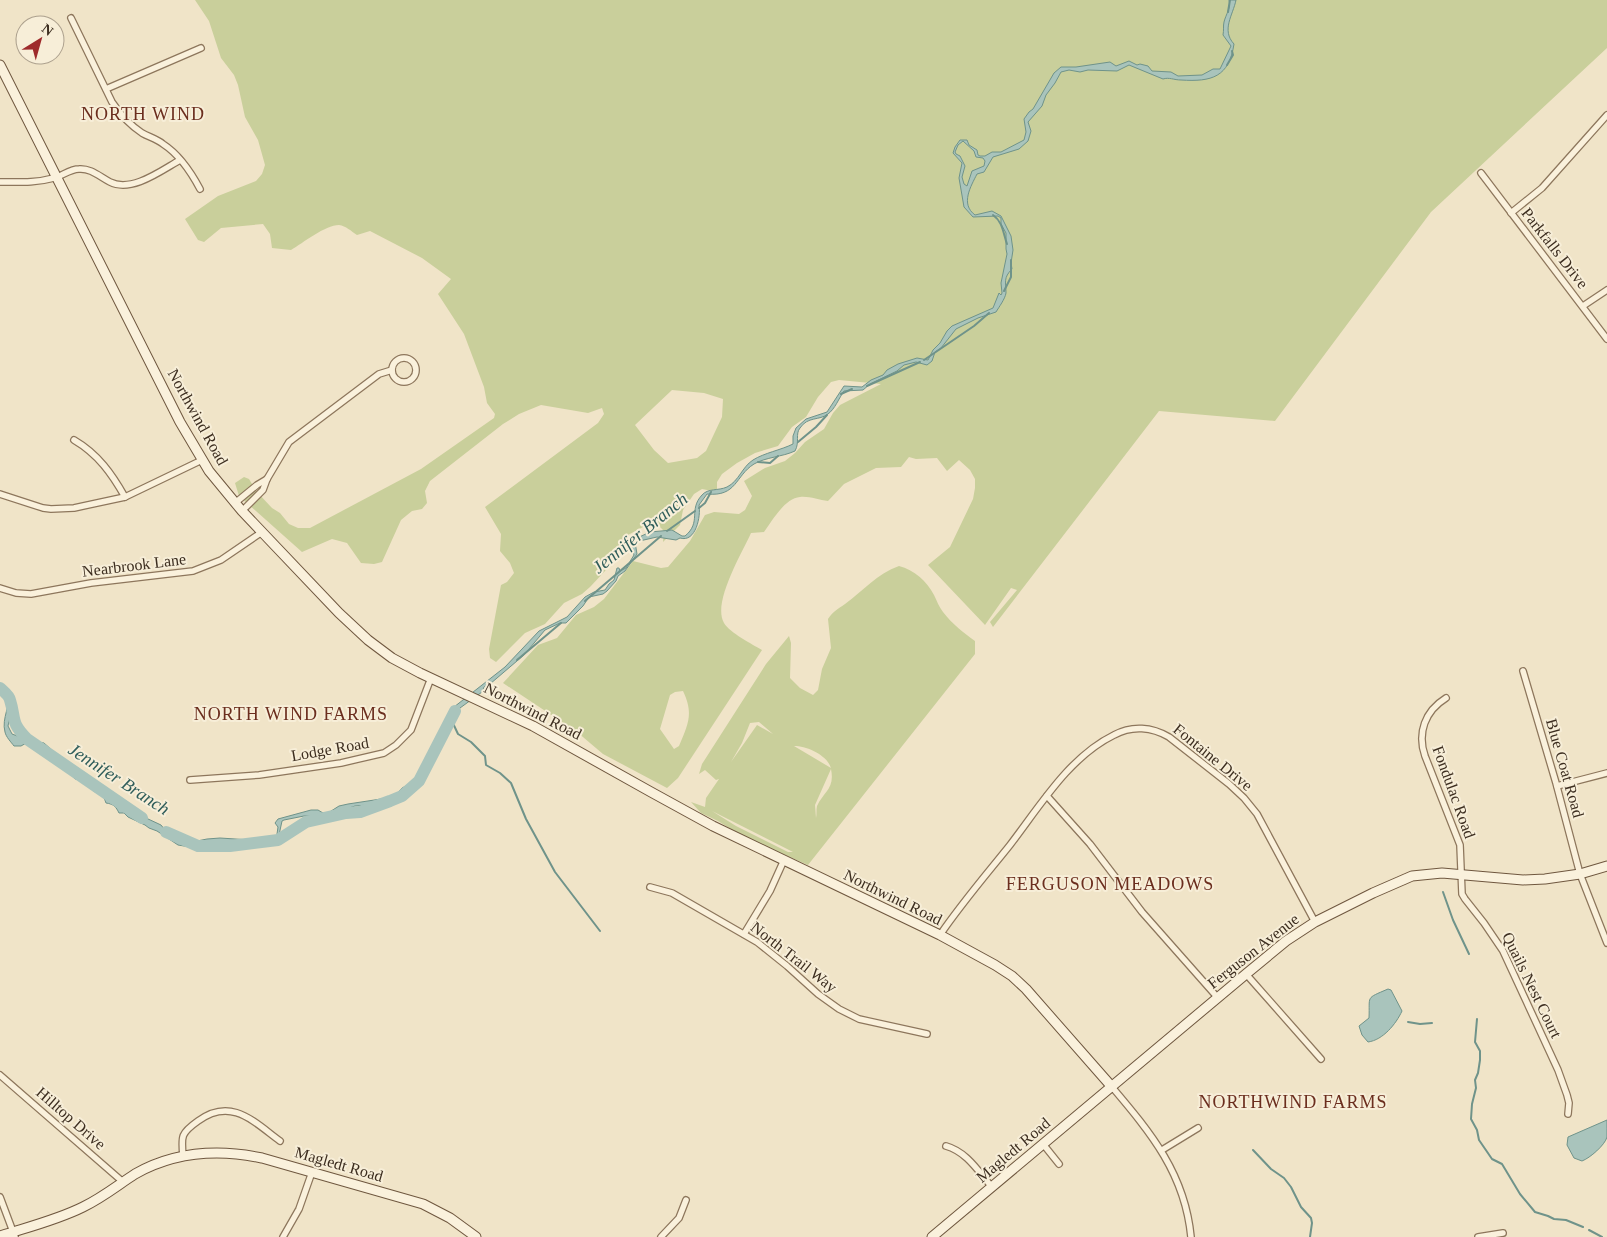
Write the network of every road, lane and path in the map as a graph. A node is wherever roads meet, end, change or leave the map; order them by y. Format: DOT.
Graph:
graph roads {
  1 [pos="71,18"];
  2 [pos="200,48"];
  3 [pos="0,65"];
  4 [pos="106,88"];
  5 [pos="1607,115"];
  6 [pos="180,160"];
  7 [pos="1481,173"];
  8 [pos="56,178"];
  9 [pos="0,182"];
  10 [pos="200,189"];
  11 [pos="1511,213"];
  12 [pos="1607,290"];
  13 [pos="1583,306"];
  14 [pos="1607,339"];
  15 [pos="392,370"];
  16 [pos="74,440"];
  17 [pos="202,460"];
  18 [pos="267,479"];
  19 [pos="0,494"];
  20 [pos="125,497"];
  21 [pos="235,503"];
  22 [pos="242,511"];
  23 [pos="262,532"];
  24 [pos="0,588"];
  25 [pos="1523,671"];
  26 [pos="431,678"];
  27 [pos="1446,698"];
  28 [pos="1607,774"];
  29 [pos="190,780"];
  30 [pos="1557,786"];
  31 [pos="1047,796"];
  32 [pos="784,860"];
  33 [pos="1607,866"];
  34 [pos="1462,874"];
  35 [pos="1580,874"];
  36 [pos="650,887"];
  37 [pos="1315,922"];
  38 [pos="744,934"];
  39 [pos="940,936"];
  40 [pos="1607,943"];
  41 [pos="1246,974"];
  42 [pos="1218,998"];
  43 [pos="927,1034"];
  44 [pos="1321,1059"];
  45 [pos="0,1075"];
  46 [pos="1112,1087"];
  47 [pos="1568,1114"];
  48 [pos="1198,1128"];
  49 [pos="280,1141"];
  50 [pos="1043,1144"];
  51 [pos="946,1146"];
  52 [pos="1162,1150"];
  53 [pos="183,1156"];
  54 [pos="1059,1164"];
  55 [pos="312,1172"];
  56 [pos="124,1182"];
  57 [pos="992,1188"];
  58 [pos="0,1197"];
  59 [pos="686,1200"];
  60 [pos="1504,1233"];
  61 [pos="14,1234"];
  62 [pos="0,1236"];
  63 [pos="283,1237"];
  64 [pos="476,1237"];
  65 [pos="661,1237"];
  66 [pos="932,1237"];
  67 [pos="1191,1237"];
  68 [pos="1478,1237"];
  1 -- 4 [label="street"];
  2 -- 4 [label="street"];
  3 -- 8 [label="street, Northwind Road"];
  4 -- 6 [label="street"];
  5 -- 11 [label="street"];
  6 -- 8 [label="street"];
  6 -- 10 [label="street"];
  7 -- 11 [label="street, Parkfalls Drive"];
  8 -- 9 [label="street"];
  8 -- 17 [label="street, Northwind Road"];
  11 -- 13 [label="street, Parkfalls Drive"];
  12 -- 13 [label="street"];
  13 -- 14 [label="street, Parkfalls Drive"];
  15 -- 15 [label="street"];
  15 -- 18 [label="street"];
  16 -- 20 [label="street"];
  17 -- 20 [label="street"];
  17 -- 21 [label="street, Northwind Road"];
  18 -- 21 [label="street"];
  18 -- 22 [label="street"];
  19 -- 20 [label="street"];
  21 -- 22 [label="street, Northwind Road"];
  22 -- 23 [label="street, Northwind Road"];
  23 -- 24 [label="street, Nearbrook Lane"];
  23 -- 26 [label="street, Northwind Road"];
  25 -- 30 [label="street, Blue Coat Road"];
  26 -- 29 [label="street, Lodge Road"];
  26 -- 32 [label="street, Northwind Road"];
  27 -- 34 [label="street, Fondulac Road"];
  28 -- 30 [label="street"];
  30 -- 35 [label="street, Blue Coat Road"];
  31 -- 37 [label="street, Fontaine Drive"];
  31 -- 39 [label="street, Fontaine Drive"];
  31 -- 42 [label="street"];
  32 -- 38 [label="street"];
  32 -- 39 [label="street, Northwind Road"];
  33 -- 35 [label="street, Ferguson Avenue"];
  34 -- 35 [label="street, Ferguson Avenue"];
  34 -- 37 [label="street, Ferguson Avenue"];
  34 -- 47 [label="street, Quails Nest Court"];
  35 -- 40 [label="street, Blue Coat Road"];
  36 -- 38 [label="street, North Trail Way"];
  37 -- 41 [label="street, Ferguson Avenue"];
  38 -- 43 [label="street, North Trail Way"];
  39 -- 46 [label="street, Northwind Road"];
  41 -- 42 [label="street, Ferguson Avenue"];
  41 -- 44 [label="street"];
  42 -- 46 [label="street, Ferguson Avenue"];
  45 -- 56 [label="street, Hilltop Drive"];
  46 -- 50 [label="street, Magledt Road"];
  46 -- 52 [label="street, Northwind Road"];
  48 -- 52 [label="street"];
  49 -- 53 [label="street, Magledt Road"];
  50 -- 54 [label="street"];
  50 -- 57 [label="street, Magledt Road"];
  51 -- 57 [label="street"];
  52 -- 67 [label="street, Northwind Road"];
  53 -- 55 [label="street, Magledt Road"];
  53 -- 56 [label="street, Magledt Road"];
  55 -- 63 [label="street"];
  55 -- 64 [label="street, Magledt Road"];
  56 -- 61 [label="street, Magledt Road"];
  57 -- 66 [label="street, Magledt Road"];
  58 -- 61 [label="street"];
  59 -- 65 [label="street"];
  60 -- 68 [label="street"];
  61 -- 62 [label="street, Magledt Road"];
}
